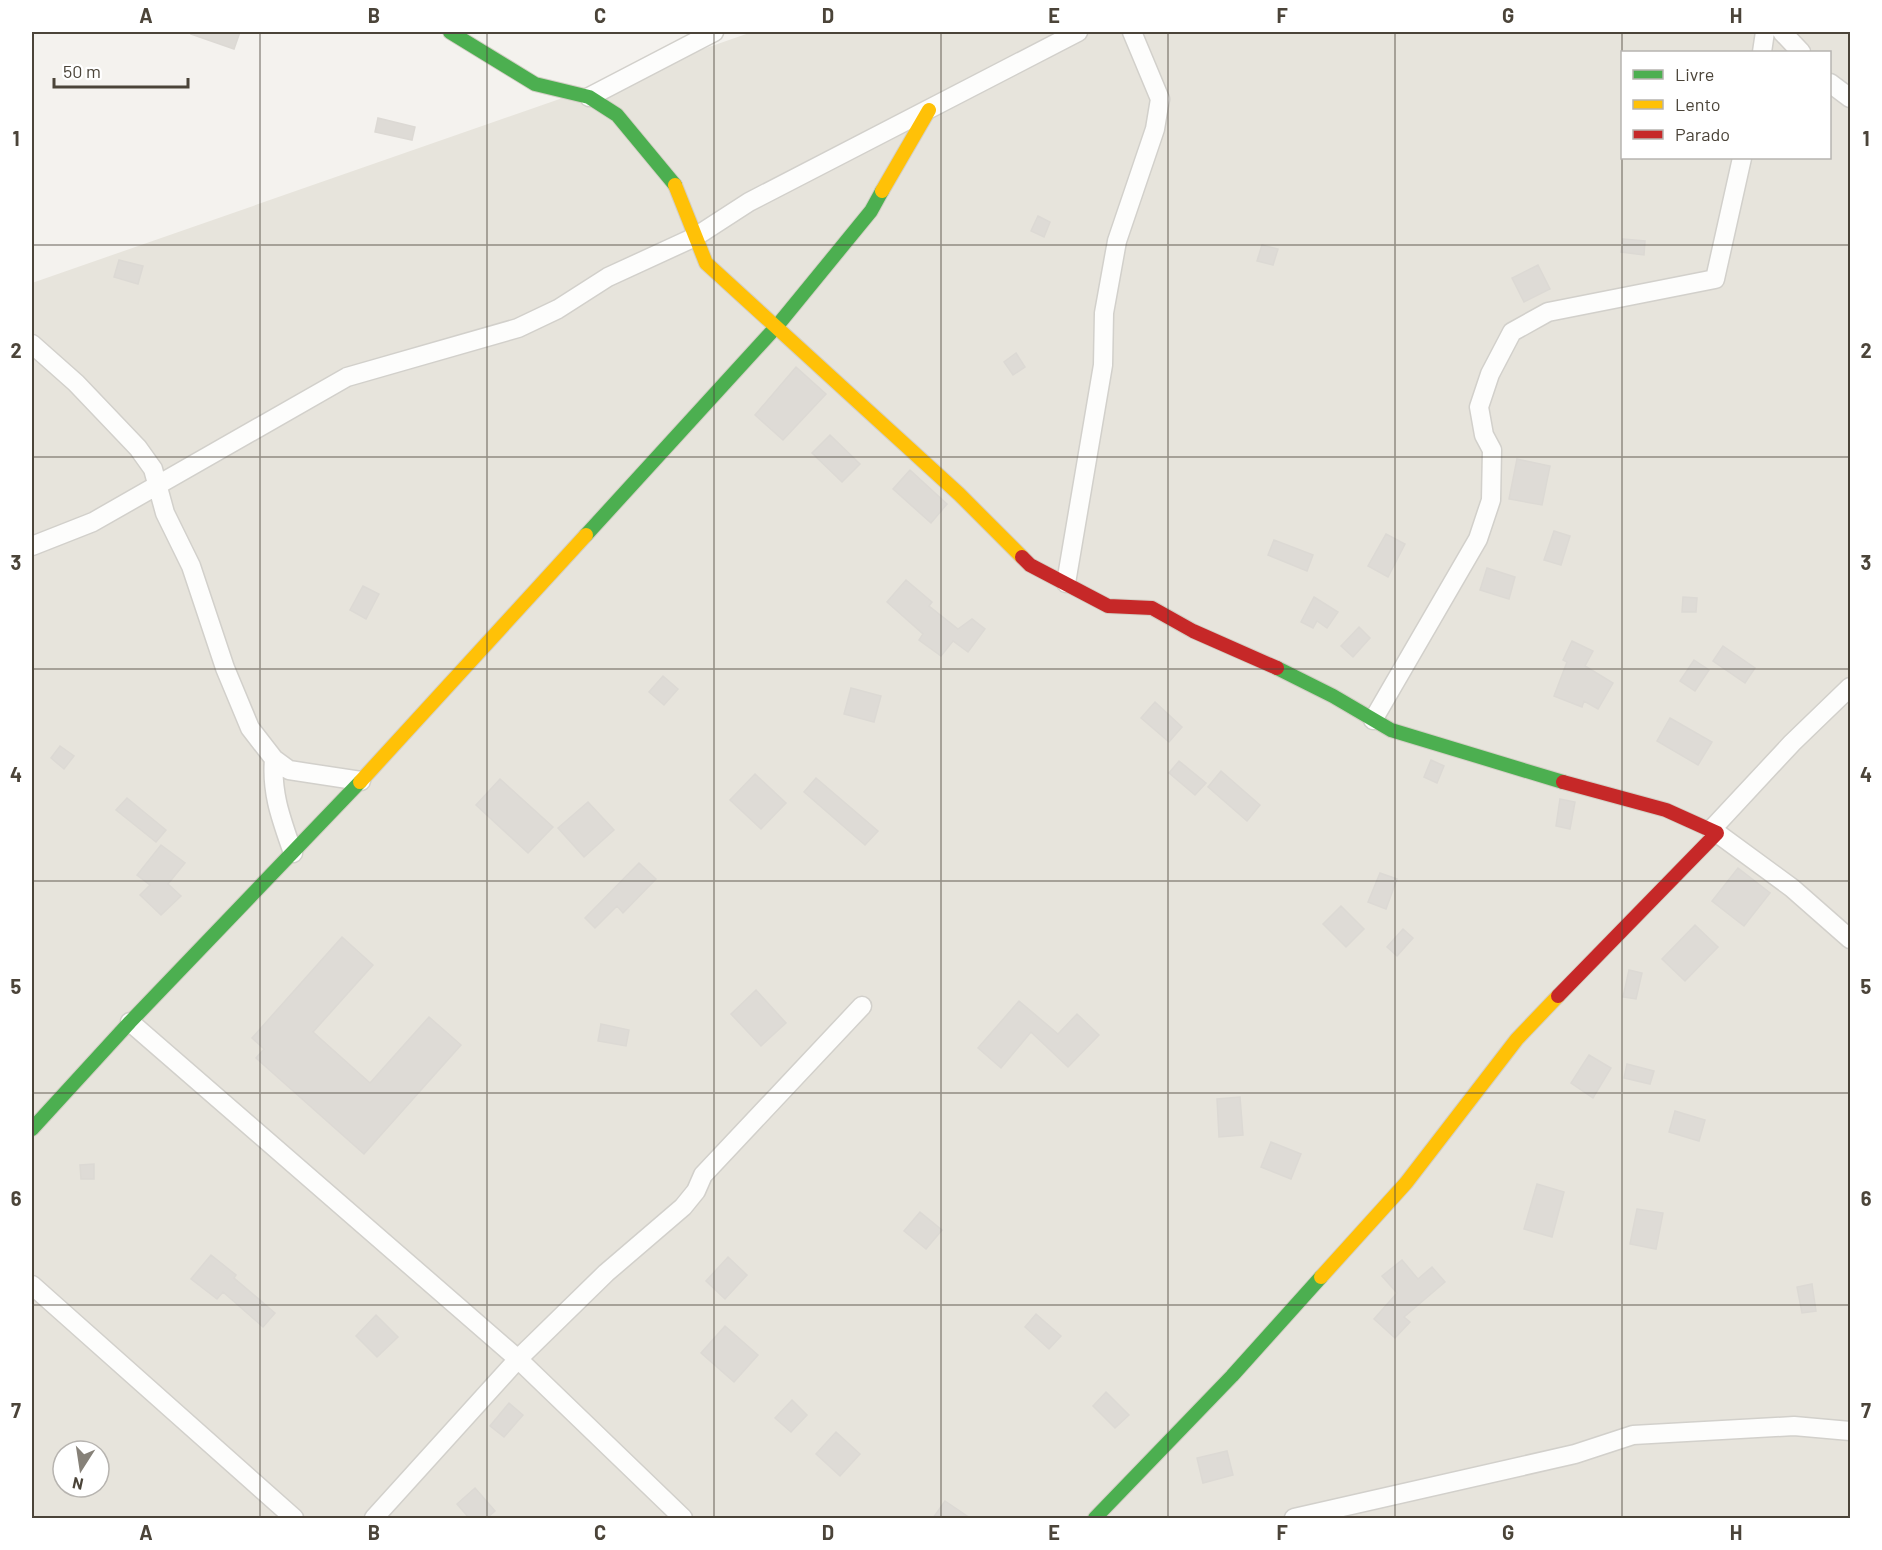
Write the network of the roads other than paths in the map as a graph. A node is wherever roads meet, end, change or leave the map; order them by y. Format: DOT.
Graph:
graph roads {
  1 [pos="450,32"];
  2 [pos="714,32"];
  3 [pos="1078,32"];
  4 [pos="1132,32"];
  5 [pos="1765,32"];
  6 [pos="1782,32"];
  7 [pos="1762,51"];
  8 [pos="1801,51"];
  9 [pos="1831,84"];
  10 [pos="589,97"];
  11 [pos="1851,98"];
  12 [pos="929,110"];
  13 [pos="1743,159"];
  14 [pos="695,237"];
  15 [pos="777,326"];
  16 [pos="32,344"];
  17 [pos="158,484"];
  18 [pos="32,546"];
  19 [pos="1066,583"];
  20 [pos="1851,687"];
  21 [pos="1373,720"];
  22 [pos="274,759"];
  23 [pos="361,781"];
  24 [pos="1714,832"];
  25 [pos="293,853"];
  26 [pos="1851,939"];
  27 [pos="862,1006"];
  28 [pos="130,1022"];
  29 [pos="32,1130"];
  30 [pos="32,1286"];
  31 [pos="518,1359"];
  32 [pos="1851,1431"];
  33 [pos="294,1518"];
  34 [pos="374,1518"];
  35 [pos="683,1518"];
  36 [pos="1095,1518"];
  37 [pos="1294,1518"];
  1 -- 10 [label="street"];
  2 -- 10 [label="street"];
  3 -- 12 [label="street"];
  4 -- 19 [label="street"];
  5 -- 7 [label="street"];
  6 -- 8 [label="street"];
  9 -- 11 [label="street"];
  10 -- 14 [label="street"];
  12 -- 14 [label="street"];
  12 -- 15 [label="street"];
  13 -- 21 [label="street"];
  14 -- 15 [label="street"];
  14 -- 17 [label="street"];
  15 -- 19 [label="street"];
  15 -- 23 [label="street"];
  16 -- 17 [label="street"];
  17 -- 18 [label="street"];
  17 -- 22 [label="street"];
  19 -- 21 [label="street"];
  20 -- 24 [label="street"];
  21 -- 24 [label="street"];
  22 -- 23 [label="street"];
  22 -- 25 [label="street"];
  23 -- 25 [label="street"];
  24 -- 26 [label="street"];
  24 -- 36 [label="street"];
  25 -- 28 [label="street"];
  27 -- 31 [label="street"];
  28 -- 29 [label="street"];
  28 -- 31 [label="street"];
  30 -- 33 [label="street"];
  31 -- 34 [label="street"];
  31 -- 35 [label="street"];
  32 -- 37 [label="street"];
}
